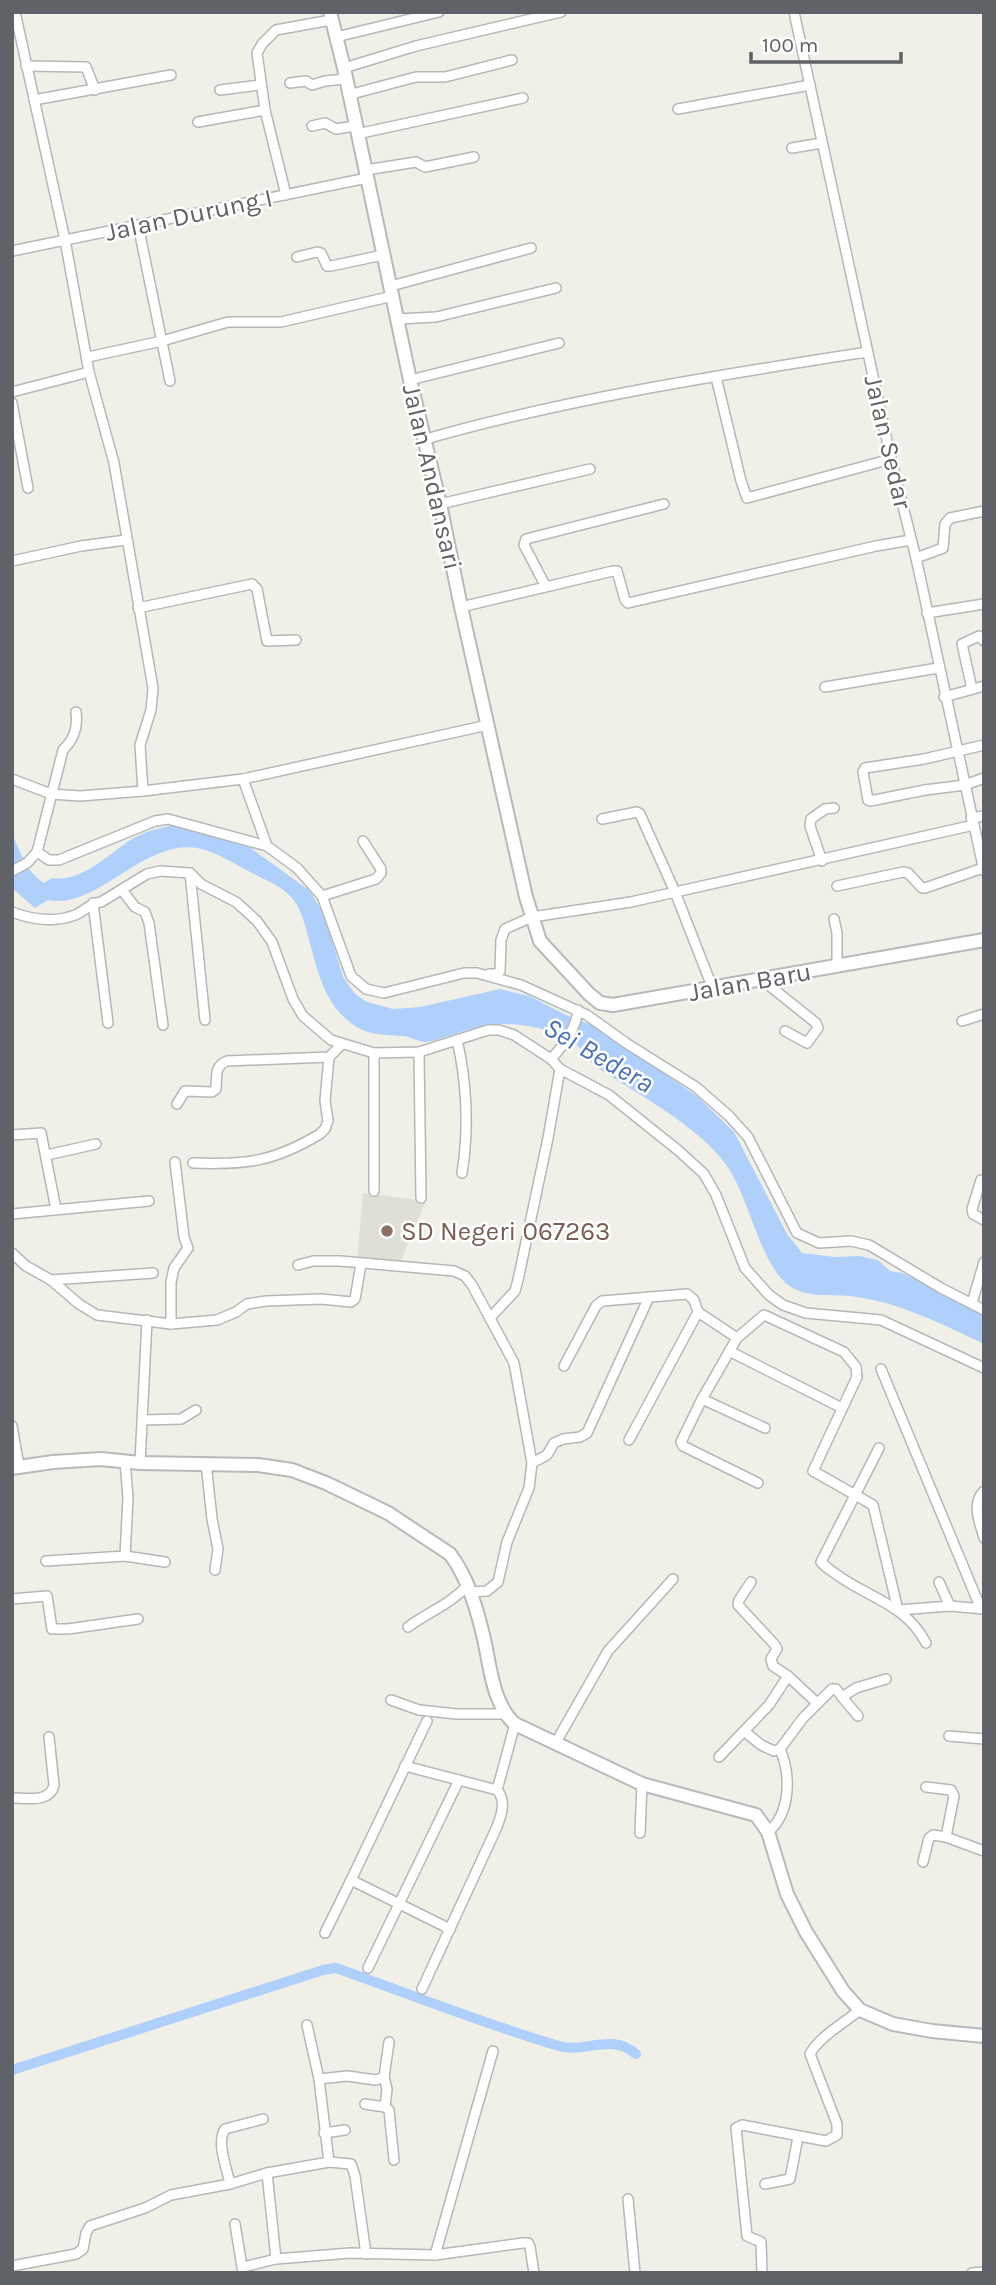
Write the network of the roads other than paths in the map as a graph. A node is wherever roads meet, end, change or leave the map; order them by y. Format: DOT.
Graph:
graph roads {
  1 [pos="15,12"];
  2 [pos="439,12"];
  3 [pos="561,12"];
  4 [pos="794,12"];
  5 [pos="330,16"];
  6 [pos="16,34"];
  7 [pos="336,37"];
  8 [pos="512,60"];
  9 [pos="26,66"];
  10 [pos="345,73"];
  11 [pos="172,75"];
  12 [pos="290,83"];
  13 [pos="260,85"];
  14 [pos="810,85"];
  15 [pos="96,90"];
  16 [pos="220,90"];
  17 [pos="348,95"];
  18 [pos="523,98"];
  19 [pos="34,100"];
  20 [pos="678,109"];
  21 [pos="265,110"];
  22 [pos="198,122"];
  23 [pos="312,126"];
  24 [pos="356,130"];
  25 [pos="822,142"];
  26 [pos="792,148"];
  27 [pos="474,157"];
  28 [pos="366,174"];
  29 [pos="286,195"];
  30 [pos="138,225"];
  31 [pos="65,240"];
  32 [pos="531,248"];
  33 [pos="12,251"];
  34 [pos="383,255"];
  35 [pos="297,257"];
  36 [pos="556,288"];
  37 [pos="392,291"];
  38 [pos="398,320"];
  39 [pos="162,341"];
  40 [pos="559,343"];
  41 [pos="867,352"];
  42 [pos="88,357"];
  43 [pos="89,372"];
  44 [pos="716,377"];
  45 [pos="410,380"];
  46 [pos="170,381"];
  47 [pos="12,391"];
  48 [pos="12,403"];
  49 [pos="426,439"];
  50 [pos="891,459"];
  51 [pos="590,469"];
  52 [pos="28,488"];
  53 [pos="440,504"];
  54 [pos="664,504"];
  55 [pos="984,511"];
  56 [pos="126,540"];
  57 [pos="911,540"];
  58 [pos="916,558"];
  59 [pos="12,561"];
  60 [pos="545,585"];
  61 [pos="984,604"];
  62 [pos="461,607"];
  63 [pos="138,608"];
  64 [pos="927,613"];
  65 [pos="296,640"];
  66 [pos="984,641"];
  67 [pos="938,668"];
  68 [pos="984,686"];
  69 [pos="825,687"];
  70 [pos="972,689"];
  71 [pos="944,697"];
  72 [pos="76,712"];
  73 [pos="488,725"];
  74 [pos="984,745"];
  75 [pos="957,752"];
  76 [pos="984,778"];
  77 [pos="12,779"];
  78 [pos="243,779"];
  79 [pos="965,785"];
  80 [pos="143,791"];
  81 [pos="51,794"];
  82 [pos="834,808"];
  83 [pos="984,816"];
  84 [pos="602,819"];
  85 [pos="973,821"];
  86 [pos="363,841"];
  87 [pos="267,846"];
  88 [pos="37,852"];
  89 [pos="822,861"];
  90 [pos="983,869"];
  91 [pos="12,871"];
  92 [pos="190,873"];
  93 [pos="837,886"];
  94 [pos="122,890"];
  95 [pos="675,892"];
  96 [pos="322,896"];
  97 [pos="93,903"];
  98 [pos="12,912"];
  99 [pos="531,916"];
  100 [pos="834,919"];
  101 [pos="984,940"];
  102 [pos="540,941"];
  103 [pos="837,967"];
  104 [pos="477,974"];
  105 [pos="761,979"];
  106 [pos="713,989"];
  107 [pos="577,1014"];
  108 [pos="984,1014"];
  109 [pos="205,1020"];
  110 [pos="962,1021"];
  111 [pos="108,1023"];
  112 [pos="163,1025"];
  113 [pos="786,1031"];
  114 [pos="457,1040"];
  115 [pos="342,1044"];
  116 [pos="419,1052"];
  117 [pos="374,1053"];
  118 [pos="329,1057"];
  119 [pos="551,1059"];
  120 [pos="560,1069"];
  121 [pos="177,1104"];
  122 [pos="12,1135"];
  123 [pos="96,1144"];
  124 [pos="47,1155"];
  125 [pos="174,1162"];
  126 [pos="193,1163"];
  127 [pos="462,1173"];
  128 [pos="981,1180"];
  129 [pos="374,1192"];
  130 [pos="421,1198"];
  131 [pos="149,1201"];
  132 [pos="56,1209"];
  133 [pos="12,1214"];
  134 [pos="984,1220"];
  135 [pos="12,1253"];
  136 [pos="984,1262"];
  137 [pos="361,1264"];
  138 [pos="298,1265"];
  139 [pos="153,1273"];
  140 [pos="51,1280"];
  141 [pos="649,1297"];
  142 [pos="972,1303"];
  143 [pos="984,1310"];
  144 [pos="698,1312"];
  145 [pos="490,1318"];
  146 [pos="147,1320"];
  147 [pos="171,1324"];
  148 [pos="737,1338"];
  149 [pos="729,1351"];
  150 [pos="564,1366"];
  151 [pos="984,1367"];
  152 [pos="881,1369"];
  153 [pos="702,1399"];
  154 [pos="842,1408"];
  155 [pos="196,1410"];
  156 [pos="143,1420"];
  157 [pos="12,1426"];
  158 [pos="765,1428"];
  159 [pos="629,1440"];
  160 [pos="879,1448"];
  161 [pos="125,1461"];
  162 [pos="532,1462"];
  163 [pos="140,1463"];
  164 [pos="206,1463"];
  165 [pos="16,1467"];
  166 [pos="758,1483"];
  167 [pos="984,1491"];
  168 [pos="855,1495"];
  169 [pos="984,1538"];
  170 [pos="125,1556"];
  171 [pos="46,1560"];
  172 [pos="165,1562"];
  173 [pos="215,1570"];
  174 [pos="673,1579"];
  175 [pos="751,1582"];
  176 [pos="939,1582"];
  177 [pos="469,1589"];
  178 [pos="12,1599"];
  179 [pos="950,1606"];
  180 [pos="898,1609"];
  181 [pos="982,1609"];
  182 [pos="138,1619"];
  183 [pos="408,1628"];
  184 [pos="926,1643"];
  185 [pos="788,1675"];
  186 [pos="886,1679"];
  187 [pos="842,1697"];
  188 [pos="391,1700"];
  189 [pos="817,1703"];
  190 [pos="504,1714"];
  191 [pos="858,1716"];
  192 [pos="427,1721"];
  193 [pos="515,1724"];
  194 [pos="744,1731"];
  195 [pos="949,1735"];
  196 [pos="49,1737"];
  197 [pos="984,1739"];
  198 [pos="555,1744"];
  199 [pos="780,1749"];
  200 [pos="719,1757"];
  201 [pos="405,1766"];
  202 [pos="459,1780"];
  203 [pos="642,1784"];
  204 [pos="926,1787"];
  205 [pos="497,1790"];
  206 [pos="12,1798"];
  207 [pos="768,1832"];
  208 [pos="640,1833"];
  209 [pos="946,1837"];
  210 [pos="984,1851"];
  211 [pos="923,1861"];
  212 [pos="351,1880"];
  213 [pos="399,1903"];
  214 [pos="450,1929"];
  215 [pos="326,1933"];
  216 [pos="368,1968"];
  217 [pos="422,1989"];
  218 [pos="860,2010"];
  219 [pos="307,2025"];
  220 [pos="984,2036"];
  221 [pos="389,2042"];
  222 [pos="493,2051"];
  223 [pos="384,2077"];
  224 [pos="319,2078"];
  225 [pos="365,2104"];
  226 [pos="386,2107"];
  227 [pos="263,2119"];
  228 [pos="345,2130"];
  229 [pos="324,2133"];
  230 [pos="798,2137"];
  231 [pos="394,2160"];
  232 [pos="329,2162"];
  233 [pos="267,2174"];
  234 [pos="230,2184"];
  235 [pos="765,2184"];
  236 [pos="628,2199"];
  237 [pos="235,2224"];
  238 [pos="366,2254"];
  239 [pos="435,2255"];
  240 [pos="276,2259"];
  241 [pos="12,2266"];
  242 [pos="243,2270"];
  243 [pos="984,2272"];
  244 [pos="534,2273"];
  245 [pos="635,2273"];
  246 [pos="762,2273"];
  247 [pos="972,2273"];
  1 -- 6 [label="street"];
  2 -- 7 [label="street"];
  3 -- 10 [label="street"];
  4 -- 14 [label="street, Jalan Sedar"];
  5 -- 7 [label="street, Jalan Andansari"];
  5 -- 13 [label="street"];
  6 -- 9 [label="street"];
  7 -- 10 [label="street, Jalan Andansari"];
  8 -- 17 [label="street"];
  9 -- 15 [label="street"];
  9 -- 19 [label="street"];
  10 -- 12 [label="street"];
  10 -- 17 [label="street, Jalan Andansari"];
  11 -- 15 [label="street"];
  13 -- 16 [label="street"];
  13 -- 21 [label="street"];
  14 -- 20 [label="street"];
  14 -- 25 [label="street, Jalan Sedar"];
  15 -- 19 [label="street"];
  17 -- 24 [label="street, Jalan Andansari"];
  18 -- 24 [label="street"];
  19 -- 31 [label="street"];
  21 -- 22 [label="street"];
  21 -- 29 [label="street"];
  23 -- 24 [label="street"];
  24 -- 28 [label="street, Jalan Andansari"];
  25 -- 26 [label="street"];
  25 -- 41 [label="street, Jalan Sedar"];
  27 -- 28 [label="street, Jalan Durung I"];
  28 -- 29 [label="street, Jalan Durung I"];
  28 -- 34 [label="street, Jalan Andansari"];
  29 -- 30 [label="street, Jalan Durung I"];
  30 -- 31 [label="street, Jalan Durung I"];
  30 -- 39 [label="street"];
  31 -- 33 [label="street, Jalan Durung I"];
  31 -- 42 [label="street"];
  32 -- 37 [label="street"];
  34 -- 35 [label="street"];
  34 -- 37 [label="street, Jalan Andansari"];
  36 -- 38 [label="street"];
  37 -- 38 [label="street, Jalan Andansari"];
  37 -- 39 [label="street"];
  38 -- 45 [label="street, Jalan Andansari"];
  39 -- 42 [label="street"];
  39 -- 46 [label="street"];
  40 -- 45 [label="street"];
  41 -- 44 [label="street"];
  41 -- 50 [label="street, Jalan Sedar"];
  42 -- 43 [label="street"];
  43 -- 47 [label="street"];
  43 -- 56 [label="street"];
  44 -- 49 [label="street"];
  44 -- 50 [label="street"];
  45 -- 49 [label="street, Jalan Andansari"];
  48 -- 52 [label="street"];
  49 -- 53 [label="street, Jalan Andansari"];
  50 -- 57 [label="street, Jalan Sedar"];
  51 -- 53 [label="street"];
  53 -- 62 [label="street, Jalan Andansari"];
  54 -- 60 [label="street"];
  55 -- 58 [label="street"];
  56 -- 59 [label="street"];
  56 -- 63 [label="street"];
  57 -- 58 [label="street, Jalan Sedar"];
  57 -- 60 [label="street"];
  58 -- 64 [label="street, Jalan Sedar"];
  60 -- 62 [label="street"];
  61 -- 64 [label="street"];
  62 -- 73 [label="street, Jalan Andansari"];
  63 -- 65 [label="street"];
  63 -- 80 [label="street"];
  64 -- 67 [label="street, Jalan Sedar"];
  66 -- 70 [label="street"];
  67 -- 69 [label="street"];
  67 -- 71 [label="street, Jalan Sedar"];
  68 -- 70 [label="street"];
  70 -- 71 [label="street"];
  71 -- 75 [label="street, Jalan Sedar"];
  72 -- 81 [label="street"];
  73 -- 78 [label="street"];
  73 -- 99 [label="street, Jalan Andansari"];
  74 -- 75 [label="street"];
  75 -- 79 [label="street, Jalan Sedar"];
  75 -- 79 [label="street"];
  76 -- 79 [label="street"];
  77 -- 81 [label="street"];
  78 -- 80 [label="street"];
  78 -- 87 [label="street"];
  79 -- 85 [label="street, Jalan Sedar"];
  80 -- 81 [label="street"];
  81 -- 88 [label="street"];
  82 -- 89 [label="street"];
  83 -- 85 [label="street"];
  84 -- 95 [label="street"];
  85 -- 89 [label="street"];
  85 -- 90 [label="street, Jalan Sedar"];
  86 -- 96 [label="street"];
  87 -- 88 [label="street"];
  87 -- 96 [label="street"];
  88 -- 91 [label="street"];
  89 -- 95 [label="street"];
  90 -- 93 [label="street"];
  92 -- 94 [label="street"];
  92 -- 109 [label="street"];
  92 -- 115 [label="street"];
  94 -- 97 [label="street"];
  94 -- 112 [label="street"];
  95 -- 99 [label="street"];
  95 -- 106 [label="street"];
  96 -- 104 [label="street"];
  97 -- 98 [label="street"];
  97 -- 111 [label="street"];
  99 -- 102 [label="street, Jalan Andansari"];
  99 -- 104 [label="street"];
  100 -- 103 [label="street"];
  101 -- 103 [label="street, Jalan Baru"];
  102 -- 106 [label="street, Jalan Baru"];
  103 -- 105 [label="street, Jalan Baru"];
  104 -- 107 [label="street"];
  105 -- 106 [label="street, Jalan Baru"];
  105 -- 113 [label="street"];
  107 -- 119 [label="street"];
  107 -- 142 [label="street"];
  108 -- 110 [label="street"];
  114 -- 116 [label="street"];
  114 -- 119 [label="street"];
  114 -- 127 [label="street"];
  115 -- 117 [label="street"];
  115 -- 118 [label="street"];
  116 -- 117 [label="street"];
  116 -- 130 [label="street"];
  117 -- 129 [label="street"];
  118 -- 121 [label="street"];
  118 -- 126 [label="street"];
  119 -- 120 [label="street"];
  120 -- 145 [label="street"];
  120 -- 151 [label="street"];
  122 -- 124 [label="street"];
  123 -- 124 [label="street"];
  124 -- 132 [label="street"];
  125 -- 147 [label="street"];
  128 -- 134 [label="street"];
  131 -- 132 [label="street"];
  132 -- 133 [label="street"];
  135 -- 140 [label="street"];
  136 -- 142 [label="street"];
  137 -- 138 [label="street"];
  137 -- 145 [label="street"];
  137 -- 147 [label="street"];
  139 -- 140 [label="street"];
  140 -- 146 [label="street"];
  141 -- 144 [label="street"];
  141 -- 150 [label="street"];
  141 -- 162 [label="street"];
  142 -- 143 [label="street"];
  144 -- 148 [label="street"];
  144 -- 159 [label="street"];
  145 -- 162 [label="street"];
  146 -- 147 [label="street"];
  146 -- 156 [label="street"];
  148 -- 149 [label="street"];
  148 -- 154 [label="street"];
  149 -- 153 [label="street"];
  149 -- 154 [label="street"];
  152 -- 181 [label="street"];
  153 -- 158 [label="street"];
  153 -- 166 [label="street"];
  154 -- 168 [label="street"];
  155 -- 156 [label="street"];
  156 -- 163 [label="street"];
  157 -- 165 [label="street"];
  160 -- 168 [label="street"];
  161 -- 163 [label="street"];
  161 -- 165 [label="street"];
  161 -- 170 [label="street"];
  162 -- 177 [label="street"];
  163 -- 164 [label="street"];
  164 -- 173 [label="street"];
  164 -- 177 [label="street"];
  167 -- 169 [label="street"];
  168 -- 180 [label="street"];
  168 -- 180 [label="street"];
  170 -- 171 [label="street"];
  170 -- 172 [label="street"];
  174 -- 198 [label="street"];
  175 -- 185 [label="street"];
  176 -- 179 [label="street"];
  177 -- 183 [label="street"];
  177 -- 190 [label="street"];
  178 -- 182 [label="street"];
  179 -- 180 [label="street"];
  179 -- 181 [label="street"];
  180 -- 184 [label="street"];
  185 -- 189 [label="street"];
  185 -- 194 [label="street"];
  186 -- 187 [label="street"];
  187 -- 189 [label="street"];
  187 -- 191 [label="street"];
  188 -- 190 [label="street"];
  189 -- 199 [label="street"];
  190 -- 193 [label="street"];
  192 -- 201 [label="street"];
  193 -- 198 [label="street"];
  193 -- 205 [label="street"];
  194 -- 199 [label="street"];
  194 -- 200 [label="street"];
  195 -- 197 [label="street"];
  196 -- 206 [label="street"];
  198 -- 203 [label="street"];
  199 -- 207 [label="street"];
  201 -- 202 [label="street"];
  201 -- 212 [label="street"];
  202 -- 205 [label="street"];
  202 -- 213 [label="street"];
  203 -- 207 [label="street"];
  203 -- 208 [label="street"];
  204 -- 209 [label="street"];
  205 -- 214 [label="street"];
  207 -- 218 [label="street"];
  209 -- 210 [label="street"];
  209 -- 211 [label="street"];
  212 -- 213 [label="street"];
  212 -- 215 [label="street"];
  213 -- 214 [label="street"];
  213 -- 216 [label="street"];
  214 -- 217 [label="street"];
  218 -- 220 [label="street"];
  218 -- 230 [label="street"];
  219 -- 224 [label="street"];
  221 -- 223 [label="street"];
  222 -- 239 [label="street"];
  223 -- 224 [label="street"];
  223 -- 226 [label="street"];
  224 -- 229 [label="street"];
  225 -- 226 [label="street"];
  226 -- 231 [label="street"];
  227 -- 234 [label="street"];
  228 -- 229 [label="street"];
  229 -- 232 [label="street"];
  230 -- 235 [label="street"];
  230 -- 246 [label="street"];
  232 -- 233 [label="street"];
  232 -- 238 [label="street"];
  233 -- 234 [label="street"];
  233 -- 240 [label="street"];
  234 -- 241 [label="street"];
  236 -- 245 [label="street"];
  237 -- 242 [label="street"];
  238 -- 239 [label="street"];
  238 -- 240 [label="street"];
  239 -- 244 [label="street"];
  240 -- 242 [label="street"];
  243 -- 247 [label="street"];
}
